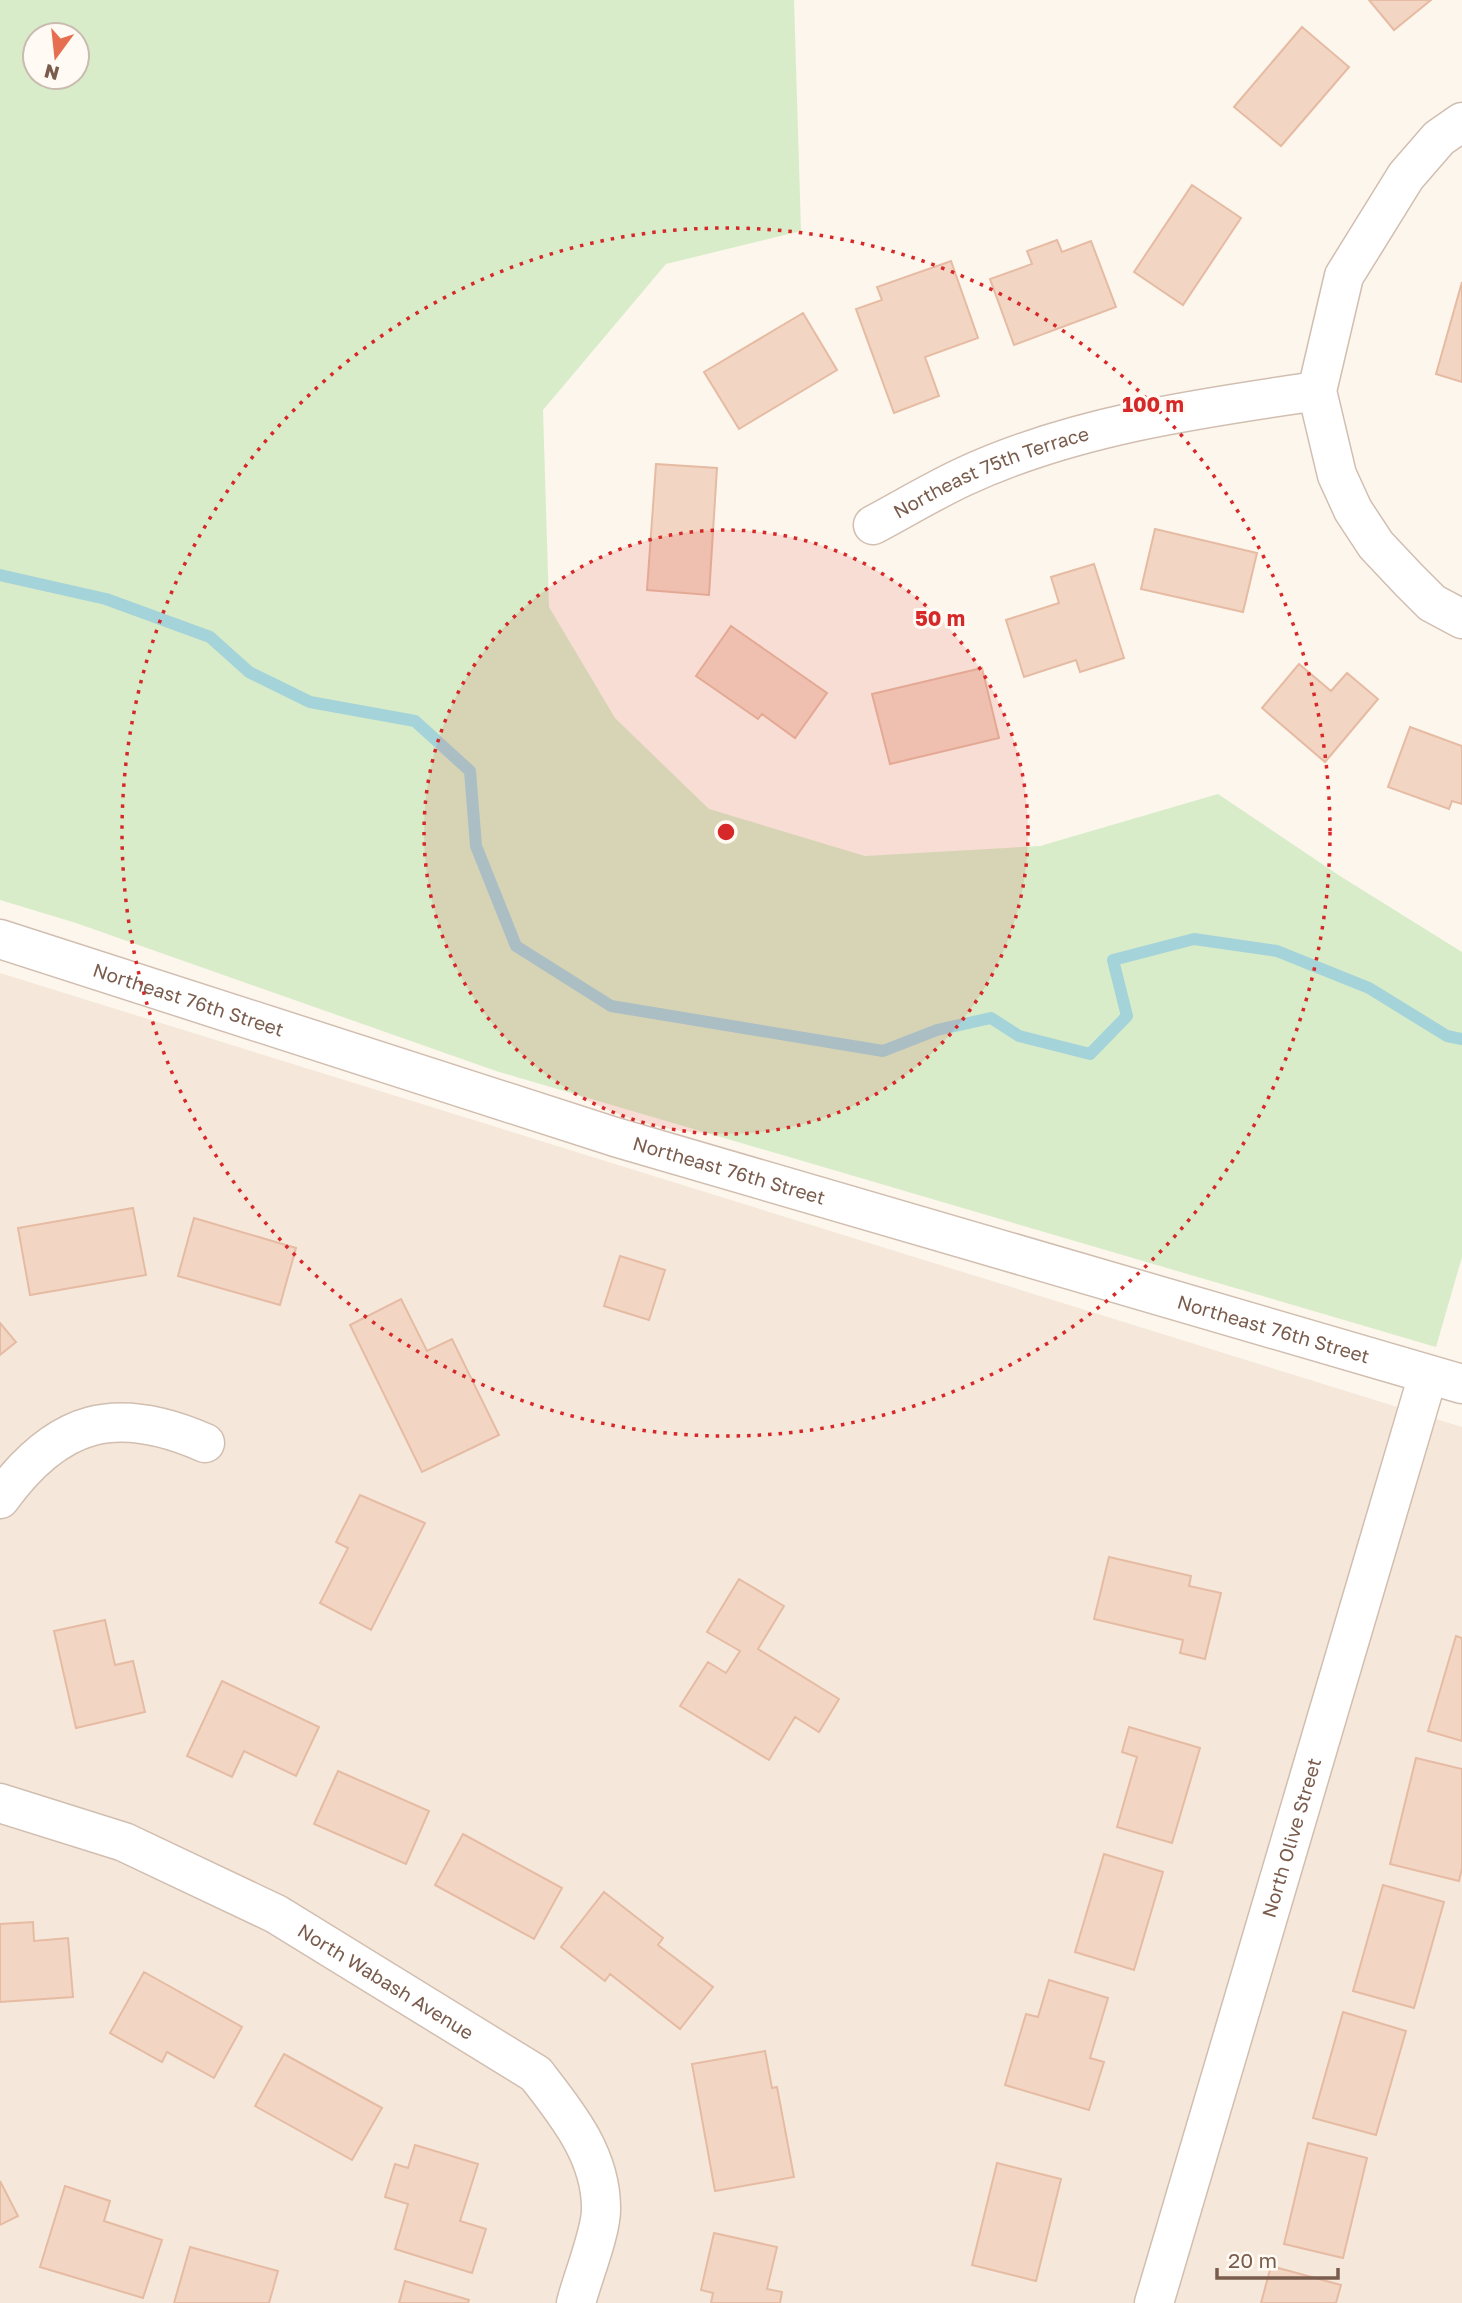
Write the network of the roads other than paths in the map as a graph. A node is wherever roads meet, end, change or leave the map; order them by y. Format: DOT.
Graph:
graph roads {
  1 [pos="1462,122"];
  2 [pos="1317,391"];
  3 [pos="873,524"];
  4 [pos="1462,619"];
  5 [pos="0,939"];
  6 [pos="1445,1380"];
  7 [pos="205,1443"];
  8 [pos="0,1499"];
  9 [pos="0,1802"];
  10 [pos="576,2303"];
  11 [pos="1154,2303"];
  1 -- 2 [label="street"];
  2 -- 3 [label="street, Northeast 75th Terrace"];
  2 -- 4 [label="street"];
  5 -- 6 [label="street, Northeast 76th Street"];
  6 -- 11 [label="street, North Olive Street"];
  7 -- 8 [label="street"];
  9 -- 10 [label="street, North Wabash Avenue"];
}
